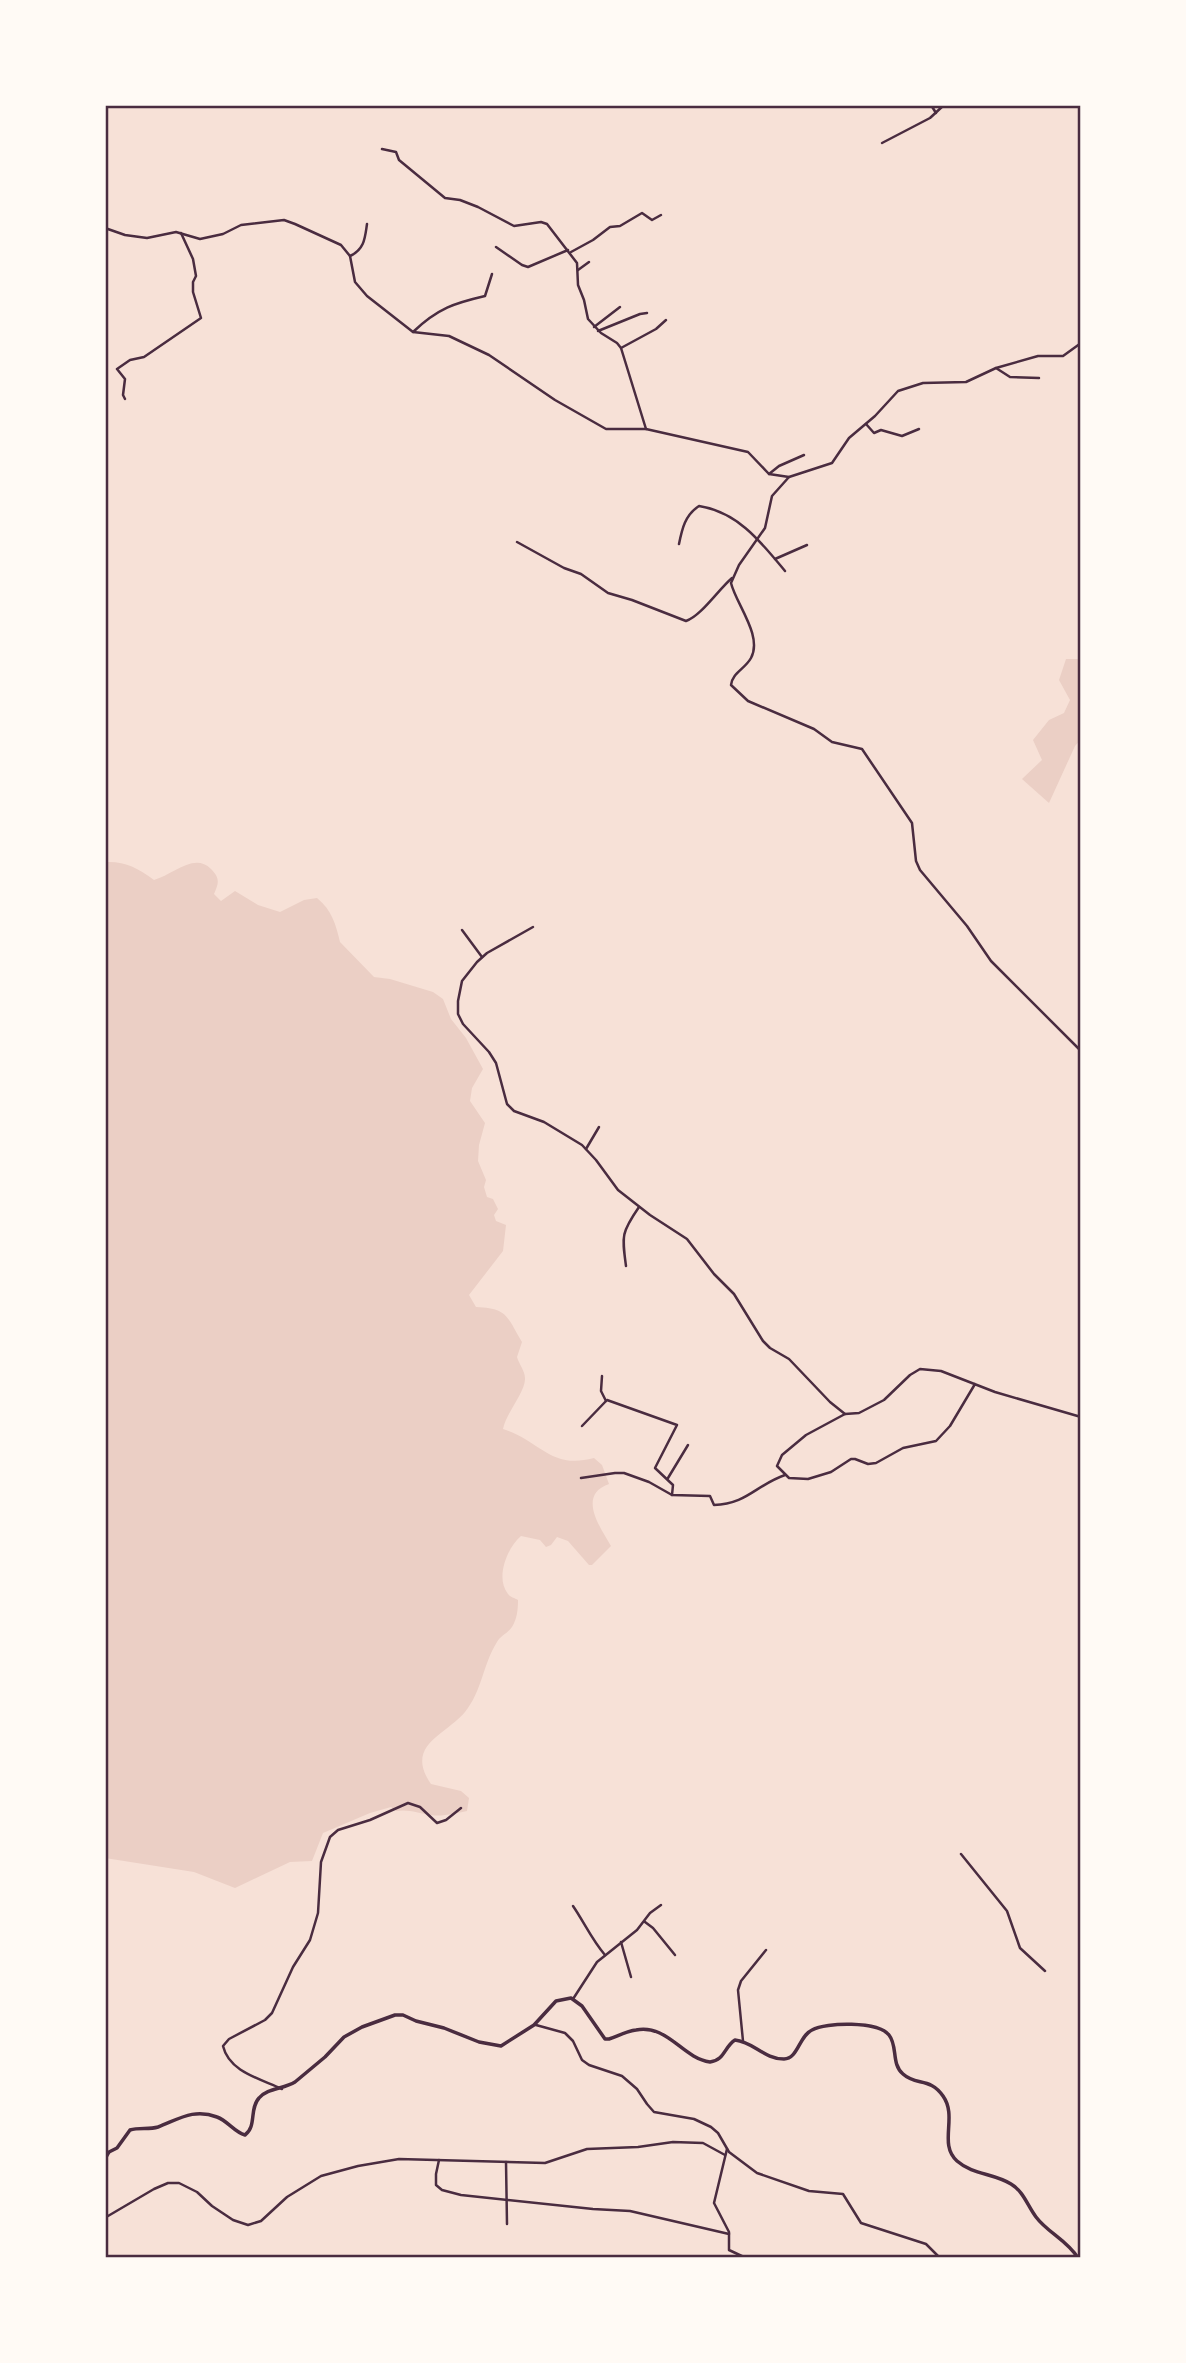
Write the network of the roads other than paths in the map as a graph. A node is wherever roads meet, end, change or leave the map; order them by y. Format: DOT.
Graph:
graph roads {
  1 [pos="931,105"];
  2 [pos="944,105"];
  3 [pos="936,113"];
  4 [pos="882,143"];
  5 [pos="382,149"];
  6 [pos="661,215"];
  7 [pos="367,223"];
  8 [pos="105,228"];
  9 [pos="181,233"];
  10 [pos="496,247"];
  11 [pos="569,252"];
  12 [pos="350,256"];
  13 [pos="589,261"];
  14 [pos="578,272"];
  15 [pos="492,274"];
  16 [pos="620,307"];
  17 [pos="647,313"];
  18 [pos="666,320"];
  19 [pos="594,327"];
  20 [pos="598,331"];
  21 [pos="413,332"];
  22 [pos="1081,343"];
  23 [pos="621,348"];
  24 [pos="996,368"];
  25 [pos="1039,378"];
  26 [pos="125,399"];
  27 [pos="866,424"];
  28 [pos="646,429"];
  29 [pos="919,429"];
  30 [pos="804,455"];
  31 [pos="769,474"];
  32 [pos="789,477"];
  33 [pos="758,539"];
  34 [pos="517,542"];
  35 [pos="679,544"];
  36 [pos="807,545"];
  37 [pos="775,559"];
  38 [pos="785,571"];
  39 [pos="732,579"];
  40 [pos="533,927"];
  41 [pos="462,930"];
  42 [pos="482,957"];
  43 [pos="1081,1051"];
  44 [pos="599,1126"];
  45 [pos="586,1149"];
  46 [pos="639,1207"];
  47 [pos="626,1266"];
  48 [pos="603,1376"];
  49 [pos="975,1384"];
  50 [pos="606,1401"];
  51 [pos="845,1414"];
  52 [pos="1081,1417"];
  53 [pos="582,1426"];
  54 [pos="688,1445"];
  55 [pos="785,1475"];
  56 [pos="580,1478"];
  57 [pos="667,1479"];
  58 [pos="672,1495"];
  59 [pos="461,1808"];
  60 [pos="961,1854"];
  61 [pos="661,1905"];
  62 [pos="573,1906"];
  63 [pos="645,1922"];
  64 [pos="621,1942"];
  65 [pos="766,1950"];
  66 [pos="605,1955"];
  67 [pos="675,1955"];
  68 [pos="1045,1971"];
  69 [pos="631,1977"];
  70 [pos="573,1999"];
  71 [pos="534,2025"];
  72 [pos="743,2041"];
  73 [pos="282,2089"];
  74 [pos="727,2149"];
  75 [pos="107,2154"];
  76 [pos="725,2155"];
  77 [pos="105,2160"];
  78 [pos="439,2160"];
  79 [pos="506,2162"];
  80 [pos="509,2200"];
  81 [pos="105,2214"];
  82 [pos="508,2224"];
  83 [pos="729,2234"];
  84 [pos="746,2258"];
  85 [pos="940,2258"];
  86 [pos="1078,2258"];
  1 -- 3 [label="street"];
  2 -- 3 [label="street"];
  3 -- 4 [label="street"];
  5 -- 11 [label="street"];
  6 -- 11 [label="street"];
  7 -- 12 [label="street"];
  8 -- 9 [label="street"];
  9 -- 12 [label="street"];
  9 -- 26 [label="street"];
  10 -- 11 [label="street"];
  11 -- 14 [label="street"];
  12 -- 21 [label="street"];
  13 -- 14 [label="street"];
  14 -- 19 [label="street"];
  15 -- 21 [label="street"];
  16 -- 19 [label="street"];
  17 -- 20 [label="street"];
  18 -- 23 [label="street"];
  19 -- 20 [label="street"];
  20 -- 23 [label="street"];
  21 -- 28 [label="street"];
  22 -- 24 [label="street"];
  23 -- 28 [label="street"];
  24 -- 25 [label="street"];
  24 -- 27 [label="street"];
  27 -- 29 [label="street"];
  27 -- 32 [label="street"];
  28 -- 31 [label="street"];
  30 -- 31 [label="street"];
  31 -- 32 [label="street"];
  32 -- 33 [label="street"];
  33 -- 35 [label="street"];
  33 -- 37 [label="street"];
  33 -- 39 [label="street"];
  34 -- 39 [label="street"];
  36 -- 37 [label="street"];
  37 -- 38 [label="street"];
  39 -- 43 [label="street"];
  40 -- 42 [label="street"];
  41 -- 42 [label="street"];
  42 -- 45 [label="street"];
  44 -- 45 [label="street"];
  45 -- 46 [label="street"];
  46 -- 47 [label="street"];
  46 -- 51 [label="street"];
  48 -- 50 [label="street"];
  49 -- 51 [label="street"];
  49 -- 52 [label="street"];
  49 -- 55 [label="street"];
  50 -- 53 [label="street"];
  50 -- 57 [label="street"];
  51 -- 55 [label="street"];
  54 -- 57 [label="street"];
  55 -- 58 [label="street"];
  56 -- 58 [label="street"];
  57 -- 58 [label="street"];
  59 -- 73 [label="street"];
  60 -- 68 [label="street"];
  61 -- 63 [label="street"];
  62 -- 66 [label="street"];
  63 -- 64 [label="street"];
  63 -- 67 [label="street"];
  64 -- 66 [label="street"];
  64 -- 69 [label="street"];
  65 -- 72 [label="street"];
  66 -- 70 [label="street"];
  70 -- 71 [label="main road"];
  70 -- 72 [label="main road"];
  71 -- 73 [label="main road"];
  71 -- 74 [label="street"];
  72 -- 86 [label="main road"];
  73 -- 75 [label="main road"];
  74 -- 76 [label="street"];
  74 -- 85 [label="street"];
  75 -- 77 [label="street"];
  76 -- 79 [label="street"];
  76 -- 83 [label="street"];
  78 -- 79 [label="street"];
  78 -- 80 [label="street"];
  78 -- 81 [label="street"];
  79 -- 80 [label="street"];
  80 -- 82 [label="street"];
  80 -- 83 [label="street"];
  83 -- 84 [label="street"];
}
